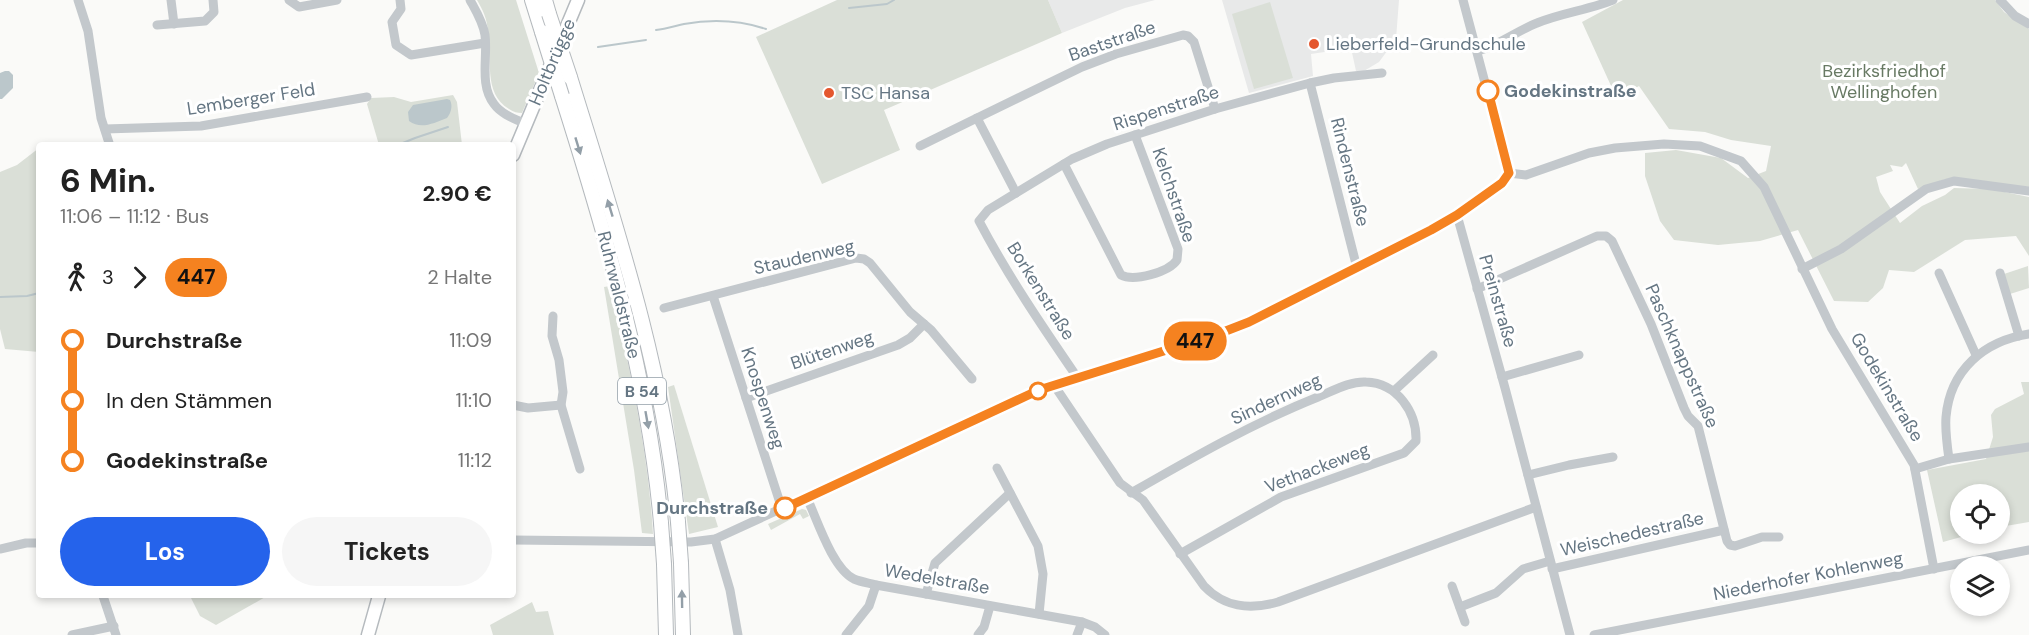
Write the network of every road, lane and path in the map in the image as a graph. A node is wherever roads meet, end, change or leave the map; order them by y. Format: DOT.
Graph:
graph roads {
  1 [pos="78,0"];
  2 [pos="171,0"];
  3 [pos="213,0"];
  4 [pos="289,0"];
  5 [pos="338,0"];
  6 [pos="399,0"];
  7 [pos="470,0"];
  8 [pos="532,0"];
  9 [pos="545,0"];
  10 [pos="578,0"];
  11 [pos="1463,0"];
  12 [pos="1613,0"];
  13 [pos="2000,0"];
  14 [pos="174,24"];
  15 [pos="2029,24"];
  16 [pos="158,25"];
  17 [pos="486,43"];
  18 [pos="1477,51"];
  19 [pos="1382,73"];
  20 [pos="1310,83"];
  21 [pos="367,97"];
  22 [pos="1215,109"];
  23 [pos="977,118"];
  24 [pos="526,124"];
  25 [pos="105,129"];
  26 [pos="1135,135"];
  27 [pos="109,142"];
  28 [pos="920,146"];
  29 [pos="516,148"];
  30 [pos="1064,164"];
  31 [pos="1509,173"];
  32 [pos="2029,191"];
  33 [pos="1016,193"];
  34 [pos="1457,215"];
  35 [pos="979,221"];
  36 [pos="1357,268"];
  37 [pos="1802,269"];
  38 [pos="1939,273"];
  39 [pos="2000,273"];
  40 [pos="1477,289"];
  41 [pos="713,296"];
  42 [pos="664,308"];
  43 [pos="553,316"];
  44 [pos="924,324"];
  45 [pos="2029,334"];
  46 [pos="2019,336"];
  47 [pos="1432,355"];
  48 [pos="1579,355"];
  49 [pos="1976,355"];
  50 [pos="1077,377"];
  51 [pos="1502,377"];
  52 [pos="972,379"];
  53 [pos="1054,385"];
  54 [pos="1395,390"];
  55 [pos="746,398"];
  56 [pos="561,405"];
  57 [pos="516,406"];
  58 [pos="2029,447"];
  59 [pos="1613,458"];
  60 [pos="1949,459"];
  61 [pos="997,468"];
  62 [pos="1915,469"];
  63 [pos="580,470"];
  64 [pos="1528,475"];
  65 [pos="1010,493"];
  66 [pos="1131,493"];
  67 [pos="807,498"];
  68 [pos="1536,507"];
  69 [pos="782,509"];
  70 [pos="1724,530"];
  71 [pos="1779,537"];
  72 [pos="715,538"];
  73 [pos="516,540"];
  74 [pos="36,543"];
  75 [pos="0,549"];
  76 [pos="2029,550"];
  77 [pos="1180,554"];
  78 [pos="1551,565"];
  79 [pos="1934,569"];
  80 [pos="876,585"];
  81 [pos="1452,586"];
  82 [pos="926,594"];
  83 [pos="104,598"];
  84 [pos="378,598"];
  85 [pos="990,606"];
  86 [pos="1460,607"];
  87 [pos="1039,614"];
  88 [pos="1082,622"];
  89 [pos="1465,622"];
  90 [pos="115,631"];
  91 [pos="72,635"];
  92 [pos="368,635"];
  93 [pos="666,635"];
  94 [pos="682,635"];
  95 [pos="738,635"];
  96 [pos="846,635"];
  97 [pos="978,635"];
  98 [pos="1077,635"];
  99 [pos="1105,635"];
  100 [pos="1570,635"];
  101 [pos="1594,635"];
  1 -- 25 [label="street"];
  2 -- 14 [label="street"];
  3 -- 14 [label="street"];
  4 -- 5 [label="street"];
  6 -- 17 [label="street"];
  7 -- 17 [label="street"];
  8 -- 93 [label="highway, Ruhrwaldstraße / B 54, one-way, bridge"];
  94 -- 9 [label="highway, Ruhrwaldstraße / B 54, one-way, bridge"];
  10 -- 24 [label="main road, Holtbrügge"];
  11 -- 18 [label="street"];
  12 -- 18 [label="street"];
  13 -- 15 [label="street"];
  14 -- 16 [label="street"];
  17 -- 24 [label="street"];
  18 -- 31 [label="street"];
  19 -- 20 [label="street, Rispenstraße"];
  20 -- 22 [label="street, Rispenstraße"];
  20 -- 36 [label="street, Rindenstraße"];
  21 -- 25 [label="street, Lemberger Feld"];
  22 -- 23 [label="street, Baststraße"];
  22 -- 26 [label="street, Rispenstraße"];
  23 -- 28 [label="street, Baststraße"];
  23 -- 33 [label="street"];
  24 -- 29 [label="main road, Holtbrügge"];
  25 -- 27 [label="street"];
  26 -- 30 [label="street, Rispenstraße"];
  26 -- 30 [label="street, Kelchstraße"];
  30 -- 33 [label="street, Rispenstraße"];
  31 -- 34 [label="street"];
  31 -- 37 [label="street, Godekinstraße"];
  32 -- 37 [label="street"];
  33 -- 35 [label="street, Rispenstraße"];
  34 -- 36 [label="street"];
  34 -- 40 [label="street, Preinstraße"];
  35 -- 50 [label="street, Borkenstraße"];
  36 -- 50 [label="street"];
  37 -- 62 [label="street, Godekinstraße"];
  38 -- 49 [label="street"];
  39 -- 46 [label="street"];
  40 -- 51 [label="street, Preinstraße"];
  40 -- 70 [label="street, Paschknappstraße"];
  41 -- 42 [label="street, Staudenweg"];
  41 -- 44 [label="street, Staudenweg"];
  41 -- 55 [label="street, Knospenweg"];
  43 -- 56 [label="street"];
  44 -- 52 [label="street, Staudenweg"];
  44 -- 55 [label="street, Blütenweg"];
  45 -- 46 [label="street"];
  46 -- 49 [label="street"];
  47 -- 54 [label="street"];
  48 -- 51 [label="street"];
  49 -- 60 [label="street"];
  50 -- 53 [label="street"];
  51 -- 64 [label="street, Preinstraße"];
  53 -- 66 [label="street"];
  53 -- 67 [label="street"];
  54 -- 66 [label="street, Sindernweg"];
  54 -- 77 [label="street, Vethackeweg"];
  55 -- 69 [label="street, Knospenweg"];
  56 -- 57 [label="street"];
  56 -- 63 [label="street"];
  58 -- 60 [label="street"];
  59 -- 64 [label="street"];
  60 -- 62 [label="street"];
  61 -- 65 [label="street"];
  62 -- 79 [label="street, Godekinstraße"];
  64 -- 68 [label="street, Preinstraße"];
  65 -- 82 [label="street"];
  65 -- 87 [label="street"];
  66 -- 77 [label="street"];
  67 -- 69 [label="street"];
  67 -- 80 [label="street, Wedelstraße"];
  68 -- 77 [label="street"];
  68 -- 78 [label="street, Preinstraße"];
  69 -- 72 [label="street"];
  70 -- 71 [label="street, Weischedestraße"];
  70 -- 78 [label="street, Weischedestraße"];
  72 -- 73 [label="street"];
  72 -- 95 [label="street"];
  74 -- 75 [label="street"];
  76 -- 79 [label="street, Niederhofer Kohlenweg"];
  78 -- 86 [label="street, Weischedestraße"];
  78 -- 100 [label="street, Preinstraße"];
  79 -- 101 [label="street, Niederhofer Kohlenweg"];
  80 -- 82 [label="street, Wedelstraße"];
  80 -- 96 [label="street"];
  81 -- 86 [label="street"];
  82 -- 85 [label="street, Wedelstraße"];
  83 -- 90 [label="street"];
  84 -- 92 [label="main road"];
  85 -- 87 [label="street, Wedelstraße"];
  85 -- 97 [label="street"];
  86 -- 89 [label="street"];
  87 -- 88 [label="street, Wedelstraße"];
  88 -- 98 [label="street"];
  88 -- 99 [label="street, Wedelstraße"];
  90 -- 91 [label="street"];
}
